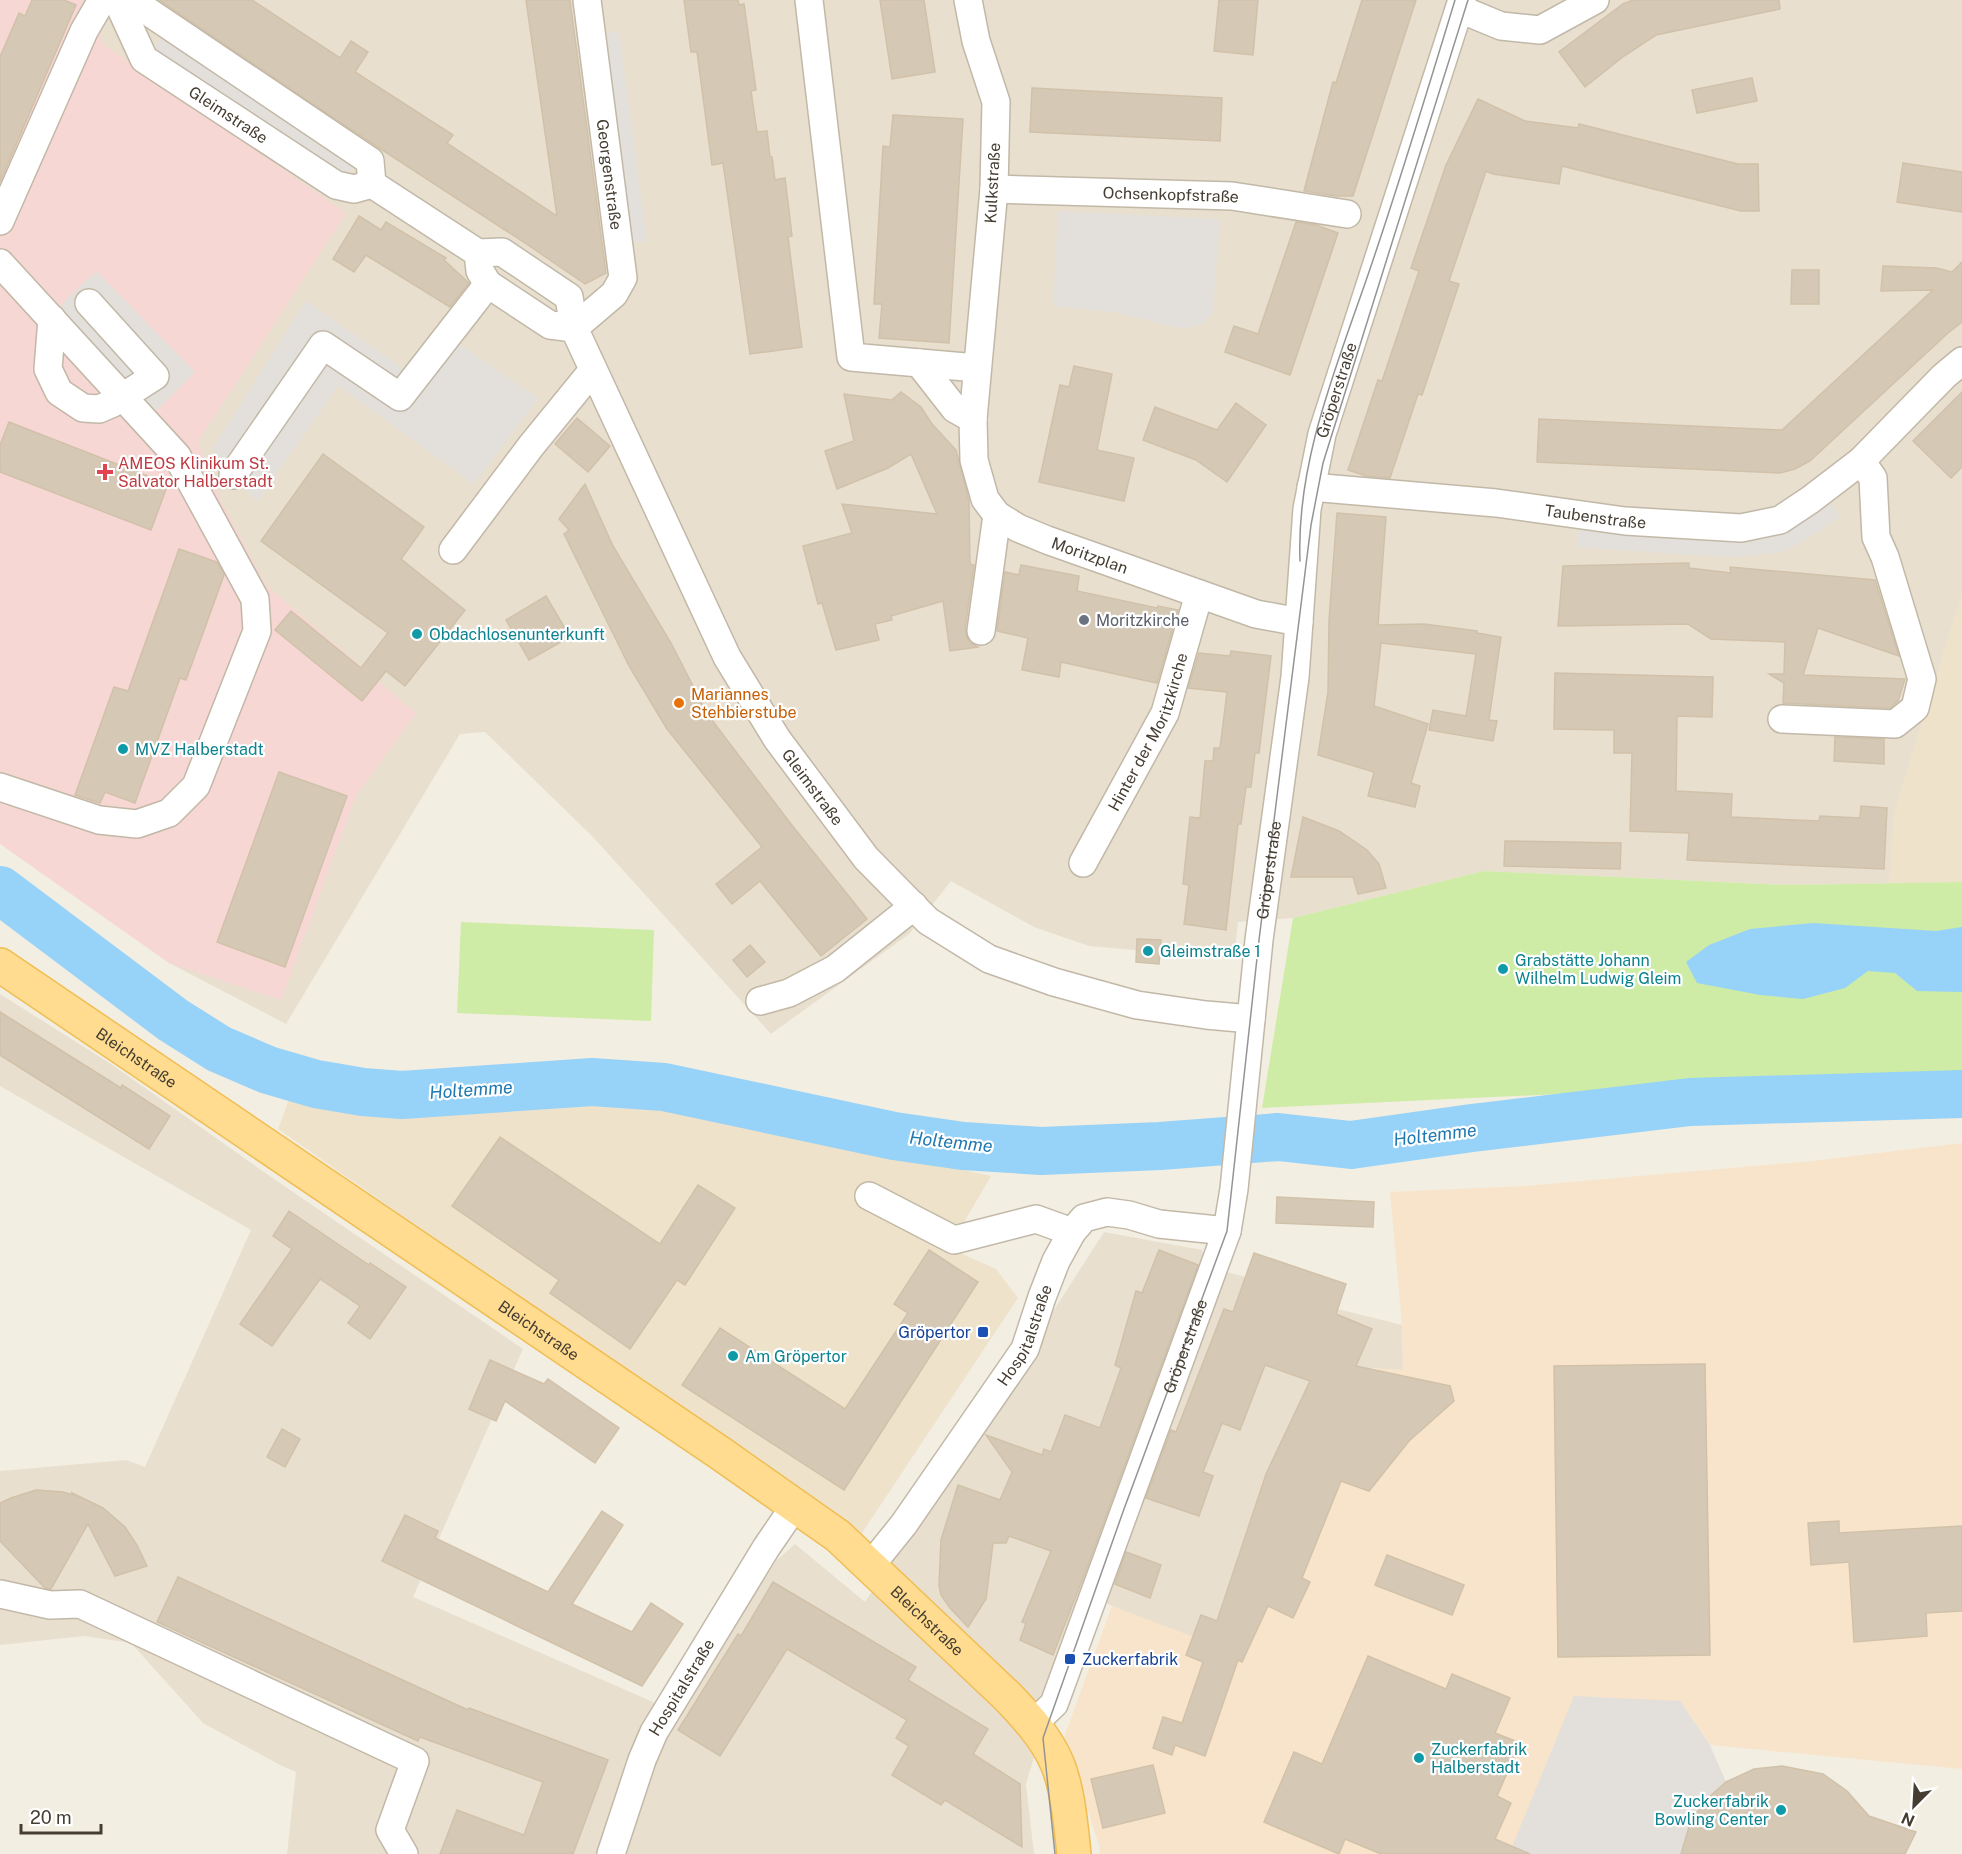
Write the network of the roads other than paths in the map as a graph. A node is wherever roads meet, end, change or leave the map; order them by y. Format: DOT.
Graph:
graph roads {
  1 [pos="102,0"];
  2 [pos="117,0"];
  3 [pos="131,0"];
  4 [pos="587,0"];
  5 [pos="809,0"];
  6 [pos="968,0"];
  7 [pos="1595,0"];
  8 [pos="1461,4"];
  9 [pos="372,184"];
  10 [pos="7,186"];
  11 [pos="994,189"];
  12 [pos="1347,214"];
  13 [pos="0,221"];
  14 [pos="478,253"];
  15 [pos="0,263"];
  16 [pos="488,284"];
  17 [pos="89,303"];
  18 [pos="52,319"];
  19 [pos="574,328"];
  20 [pos="1962,361"];
  21 [pos="918,363"];
  22 [pos="977,369"];
  23 [pos="593,370"];
  24 [pos="124,397"];
  25 [pos="973,419"];
  26 [pos="1861,461"];
  27 [pos="233,475"];
  28 [pos="1311,487"];
  29 [pos="997,515"];
  30 [pos="453,550"];
  31 [pos="1199,594"];
  32 [pos="1299,622"];
  33 [pos="981,631"];
  34 [pos="1782,719"];
  35 [pos="0,787"];
  36 [pos="1083,863"];
  37 [pos="914,906"];
  38 [pos="0,965"];
  39 [pos="760,1001"];
  40 [pos="1251,1019"];
  41 [pos="869,1196"];
  42 [pos="1227,1231"];
  43 [pos="1072,1232"];
  44 [pos="796,1504"];
  45 [pos="871,1565"];
  46 [pos="0,1594"];
  47 [pos="1038,1731"];
  48 [pos="404,1854"];
  49 [pos="611,1854"];
  50 [pos="1074,1854"];
  1 -- 10 [label="street"];
  2 -- 9 [label="street, Gleimstraße"];
  3 -- 9 [label="street"];
  4 -- 19 [label="street, Georgenstraße"];
  5 -- 21 [label="street"];
  6 -- 11 [label="street, Kulkstraße"];
  7 -- 8 [label="street"];
  8 -- 28 [label="street, Gröperstraße"];
  9 -- 14 [label="street, Gleimstraße"];
  10 -- 13 [label="street"];
  11 -- 12 [label="street, Ochsenkopfstraße"];
  11 -- 22 [label="street, Kulkstraße"];
  14 -- 16 [label="street"];
  14 -- 19 [label="street, Gleimstraße"];
  15 -- 18 [label="street"];
  16 -- 19 [label="street"];
  16 -- 27 [label="street"];
  17 -- 24 [label="street"];
  18 -- 24 [label="street"];
  18 -- 24 [label="street"];
  19 -- 23 [label="street, Gleimstraße"];
  20 -- 26 [label="street, Taubenstraße"];
  21 -- 22 [label="street"];
  21 -- 25 [label="street"];
  22 -- 25 [label="street, Kulkstraße"];
  23 -- 30 [label="street"];
  23 -- 37 [label="street, Gleimstraße"];
  24 -- 35 [label="street"];
  25 -- 29 [label="street, Kulkstraße"];
  26 -- 28 [label="street, Taubenstraße"];
  26 -- 34 [label="street"];
  28 -- 32 [label="street, Gröperstraße"];
  29 -- 31 [label="street, Moritzplan"];
  29 -- 33 [label="street"];
  31 -- 32 [label="street, Moritzplan"];
  31 -- 36 [label="street, Hinter der Moritzkirche"];
  32 -- 40 [label="street, Gröperstraße"];
  37 -- 39 [label="street"];
  37 -- 40 [label="street, Gleimstraße"];
  38 -- 44 [label="main road, Bleichstraße"];
  40 -- 42 [label="street, Gröperstraße"];
  41 -- 43 [label="street"];
  42 -- 43 [label="street, Hospitalstraße"];
  42 -- 47 [label="street, Gröperstraße"];
  43 -- 45 [label="street, Hospitalstraße"];
  44 -- 45 [label="main road, Bleichstraße"];
  44 -- 49 [label="street, Hospitalstraße"];
  45 -- 47 [label="main road, Bleichstraße"];
  46 -- 48 [label="street"];
  47 -- 50 [label="main road"];
}
